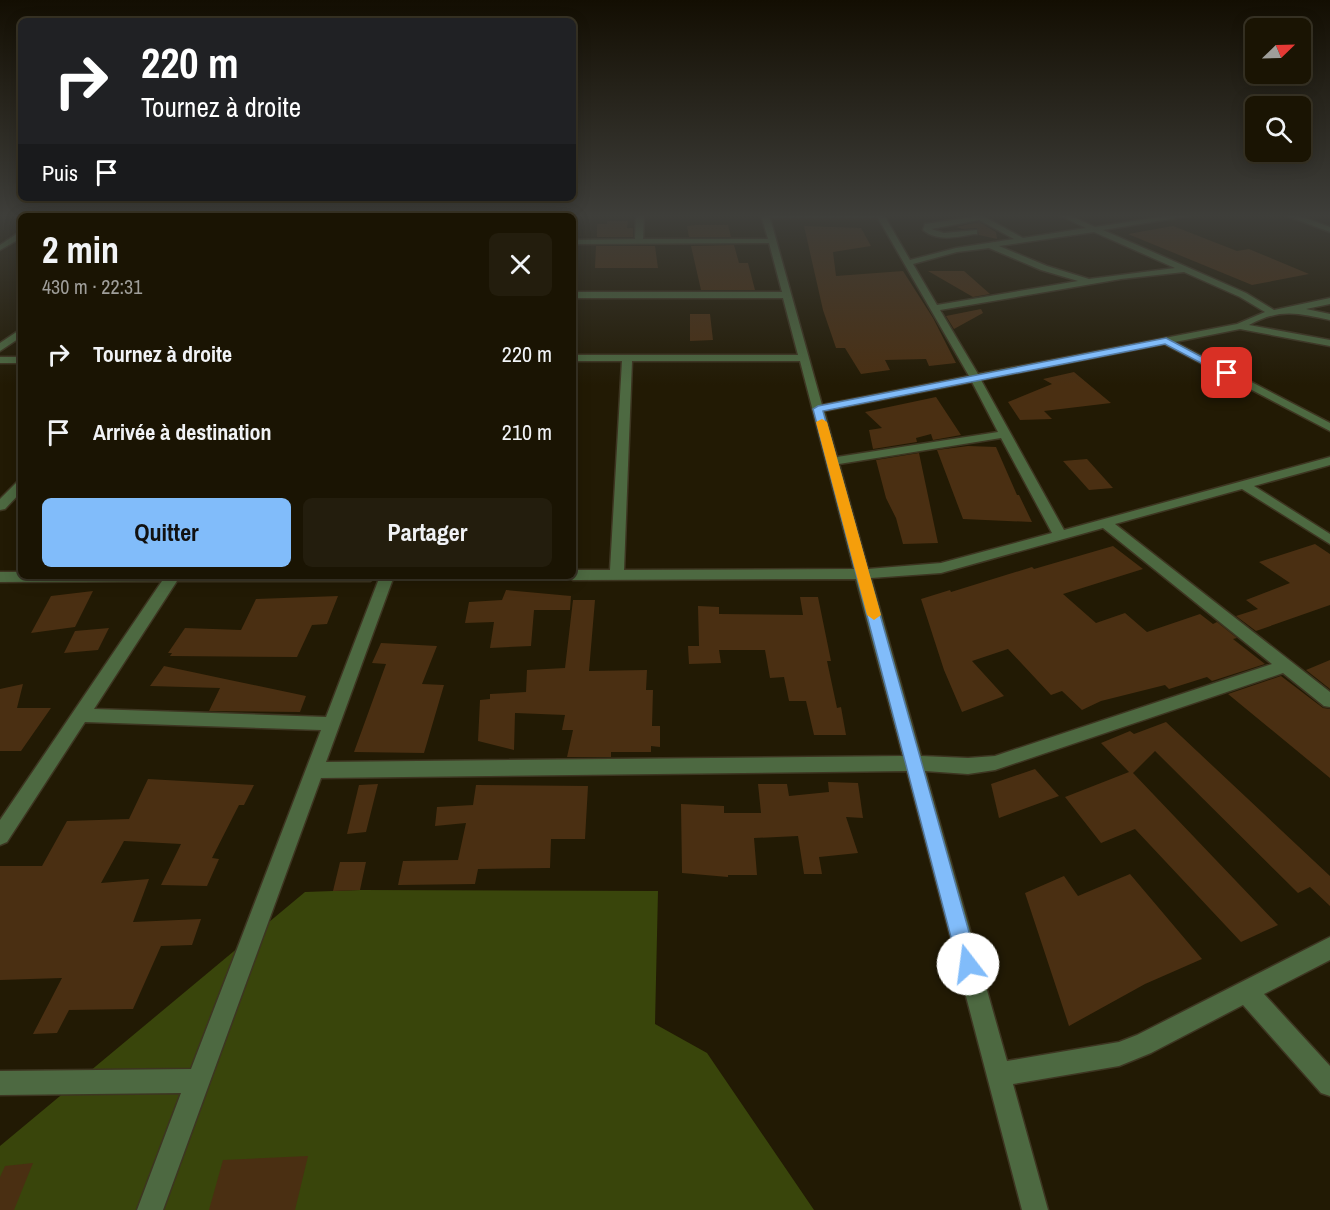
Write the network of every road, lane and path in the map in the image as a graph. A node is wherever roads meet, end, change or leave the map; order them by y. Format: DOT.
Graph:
graph roads {
  1 [pos="780,271"];
  2 [pos="913,271"];
  3 [pos="1057,271"];
  4 [pos="1173,271"];
  5 [pos="1189,271"];
  6 [pos="1091,281"];
  7 [pos="787,295"];
  8 [pos="576,296"];
  9 [pos="1330,302"];
  10 [pos="935,308"];
  11 [pos="1292,309"];
  12 [pos="1274,313"];
  13 [pos="1330,317"];
  14 [pos="1240,326"];
  15 [pos="18,334"];
  16 [pos="1166,341"];
  17 [pos="1330,343"];
  18 [pos="0,348"];
  19 [pos="576,358"];
  20 [pos="627,358"];
  21 [pos="804,358"];
  22 [pos="0,360"];
  23 [pos="18,360"];
  24 [pos="975,378"];
  25 [pos="818,409"];
  26 [pos="1330,428"];
  27 [pos="1005,434"];
  28 [pos="832,461"];
  29 [pos="1330,461"];
  30 [pos="1243,484"];
  31 [pos="18,488"];
  32 [pos="0,506"];
  33 [pos="1104,522"];
  34 [pos="1059,534"];
  35 [pos="1330,540"];
  36 [pos="863,574"];
  37 [pos="576,575"];
  38 [pos="617,575"];
  39 [pos="0,577"];
  40 [pos="18,577"];
  41 [pos="171,579"];
  42 [pos="386,579"];
  43 [pos="1285,666"];
  44 [pos="1330,701"];
  45 [pos="80,715"];
  46 [pos="332,724"];
  47 [pos="914,763"];
  48 [pos="315,770"];
  49 [pos="0,836"];
  50 [pos="1330,948"];
  51 [pos="1247,992"];
  52 [pos="998,1076"];
  53 [pos="198,1082"];
  54 [pos="0,1083"];
  55 [pos="1330,1084"];
  56 [pos="150,1210"];
  57 [pos="1035,1210"];
  1 -- 7 [label="street"];
  2 -- 10 [label="street"];
  3 -- 6 [label="street"];
  4 -- 6 [label="street"];
  5 -- 12 [label="street"];
  6 -- 10 [label="street"];
  7 -- 8 [label="street"];
  7 -- 21 [label="street"];
  9 -- 11 [label="street"];
  10 -- 24 [label="street"];
  11 -- 12 [label="street"];
  11 -- 13 [label="street"];
  12 -- 14 [label="street"];
  14 -- 16 [label="street"];
  14 -- 17 [label="street"];
  15 -- 18 [label="street"];
  16 -- 24 [label="street"];
  16 -- 26 [label="street"];
  19 -- 20 [label="street"];
  20 -- 21 [label="street"];
  20 -- 38 [label="street"];
  21 -- 25 [label="street"];
  22 -- 23 [label="street"];
  24 -- 25 [label="street"];
  24 -- 27 [label="street"];
  25 -- 28 [label="street"];
  27 -- 28 [label="street"];
  27 -- 34 [label="street"];
  28 -- 36 [label="street"];
  29 -- 30 [label="street"];
  30 -- 33 [label="street"];
  30 -- 35 [label="street"];
  31 -- 32 [label="street"];
  33 -- 34 [label="street"];
  33 -- 43 [label="street"];
  34 -- 36 [label="street"];
  36 -- 38 [label="street"];
  36 -- 47 [label="street"];
  37 -- 38 [label="street"];
  39 -- 40 [label="street"];
  41 -- 45 [label="street"];
  42 -- 46 [label="street"];
  43 -- 44 [label="street"];
  43 -- 47 [label="street"];
  45 -- 46 [label="street"];
  45 -- 49 [label="street"];
  46 -- 48 [label="street"];
  47 -- 48 [label="street"];
  47 -- 52 [label="street"];
  48 -- 53 [label="street"];
  50 -- 51 [label="street"];
  51 -- 52 [label="street"];
  51 -- 55 [label="street"];
  52 -- 57 [label="street"];
  53 -- 54 [label="street"];
  53 -- 56 [label="street"];
}
